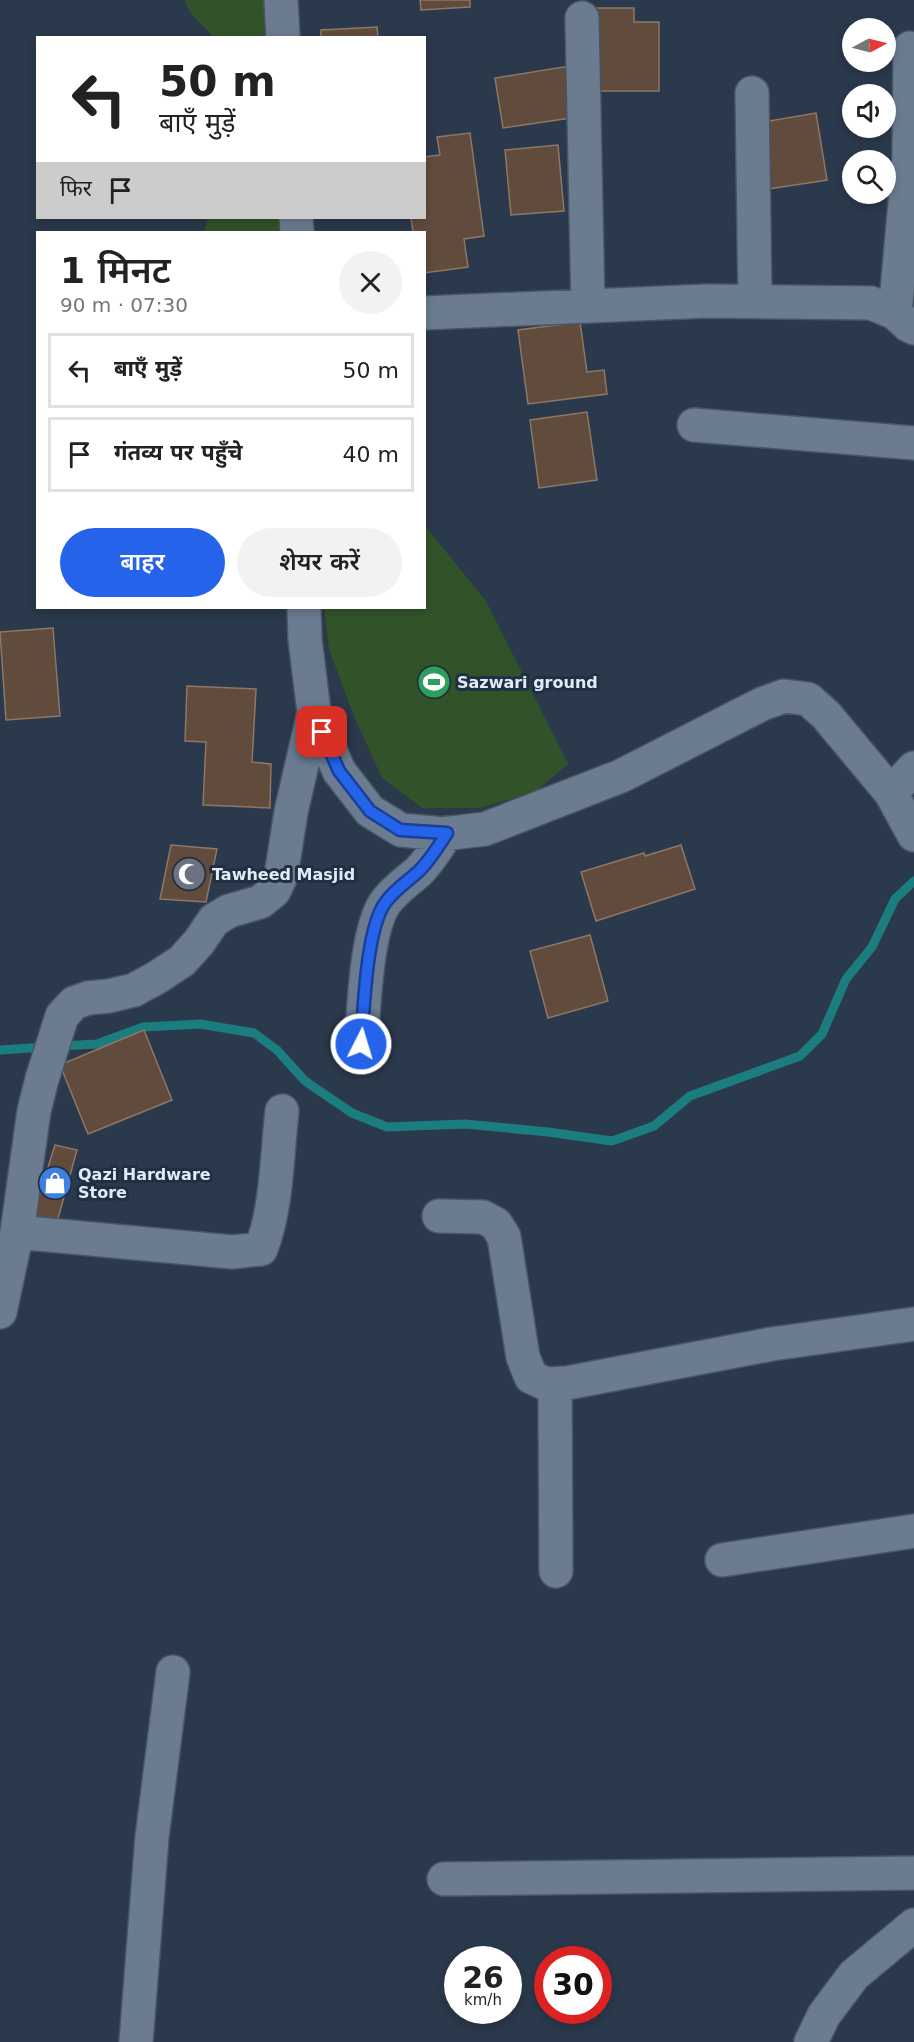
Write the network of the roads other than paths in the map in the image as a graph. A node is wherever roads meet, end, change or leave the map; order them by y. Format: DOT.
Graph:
graph roads {
  1 [pos="281,0"];
  2 [pos="582,18"];
  3 [pos="284,36"];
  4 [pos="910,48"];
  5 [pos="752,93"];
  6 [pos="755,302"];
  7 [pos="588,306"];
  8 [pos="426,313"];
  9 [pos="904,320"];
  10 [pos="694,425"];
  11 [pos="914,443"];
  12 [pos="304,609"];
  13 [pos="314,712"];
  14 [pos="914,768"];
  15 [pos="891,793"];
  16 [pos="447,833"];
  17 [pos="914,835"];
  18 [pos="361,1044"];
  19 [pos="282,1111"];
  20 [pos="439,1216"];
  21 [pos="17,1232"];
  22 [pos="0,1312"];
  23 [pos="914,1324"];
  24 [pos="555,1384"];
  25 [pos="914,1531"];
  26 [pos="722,1560"];
  27 [pos="556,1571"];
  28 [pos="173,1672"];
  29 [pos="914,1873"];
  30 [pos="444,1879"];
  31 [pos="914,1925"];
  32 [pos="136,2042"];
  33 [pos="811,2042"];
  1 -- 3 [label="street"];
  2 -- 7 [label="street"];
  4 -- 9 [label="street"];
  5 -- 6 [label="street"];
  6 -- 7 [label="street"];
  6 -- 9 [label="street"];
  7 -- 8 [label="street"];
  10 -- 11 [label="street"];
  12 -- 13 [label="street"];
  13 -- 16 [label="street"];
  13 -- 21 [label="street"];
  14 -- 15 [label="street"];
  15 -- 16 [label="street"];
  15 -- 17 [label="street"];
  16 -- 18 [label="street"];
  19 -- 21 [label="street"];
  20 -- 24 [label="street"];
  21 -- 22 [label="street"];
  23 -- 24 [label="street"];
  24 -- 27 [label="street"];
  25 -- 26 [label="street"];
  28 -- 32 [label="street"];
  29 -- 30 [label="street"];
  31 -- 33 [label="street"];
}
